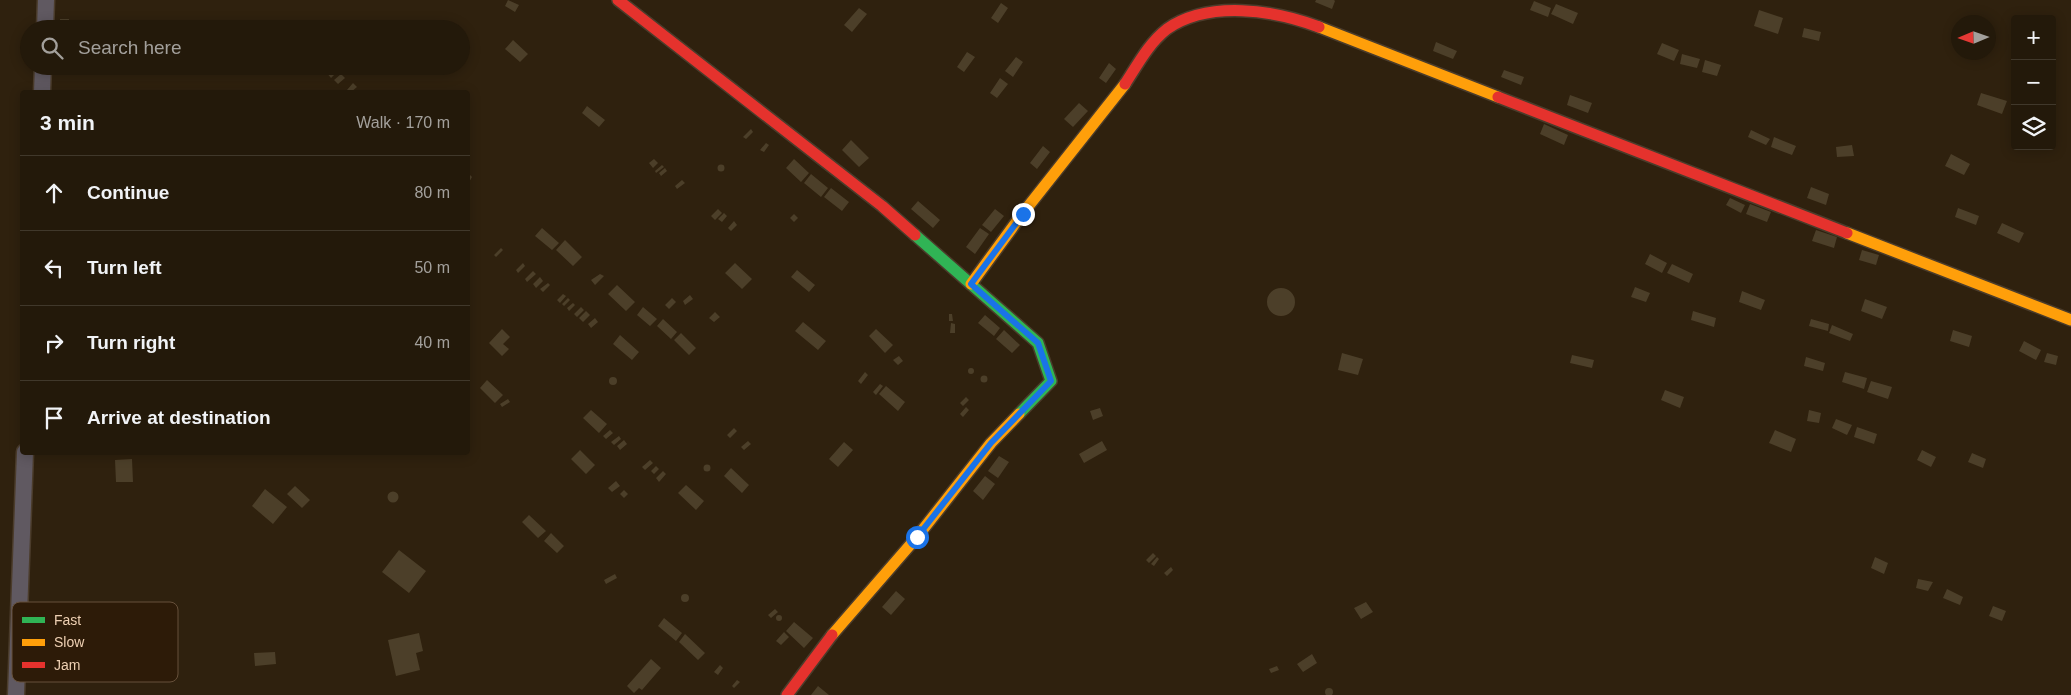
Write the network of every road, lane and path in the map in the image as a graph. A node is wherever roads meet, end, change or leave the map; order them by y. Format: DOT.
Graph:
graph roads {
  1 [pos="46,0"];
  2 [pos="618,0"];
  3 [pos="45,20"];
  4 [pos="43,75"];
  5 [pos="42,90"];
  6 [pos="971,284"];
  7 [pos="2071,320"];
  8 [pos="25,455"];
  9 [pos="19,602"];
  10 [pos="16,682"];
  11 [pos="16,695"];
  12 [pos="787,695"];
  1 -- 3 [label="street"];
  2 -- 6 [label="street"];
  4 -- 5 [label="street"];
  6 -- 7 [label="street"];
  6 -- 12 [label="street"];
  8 -- 9 [label="street"];
  10 -- 11 [label="street"];
}
